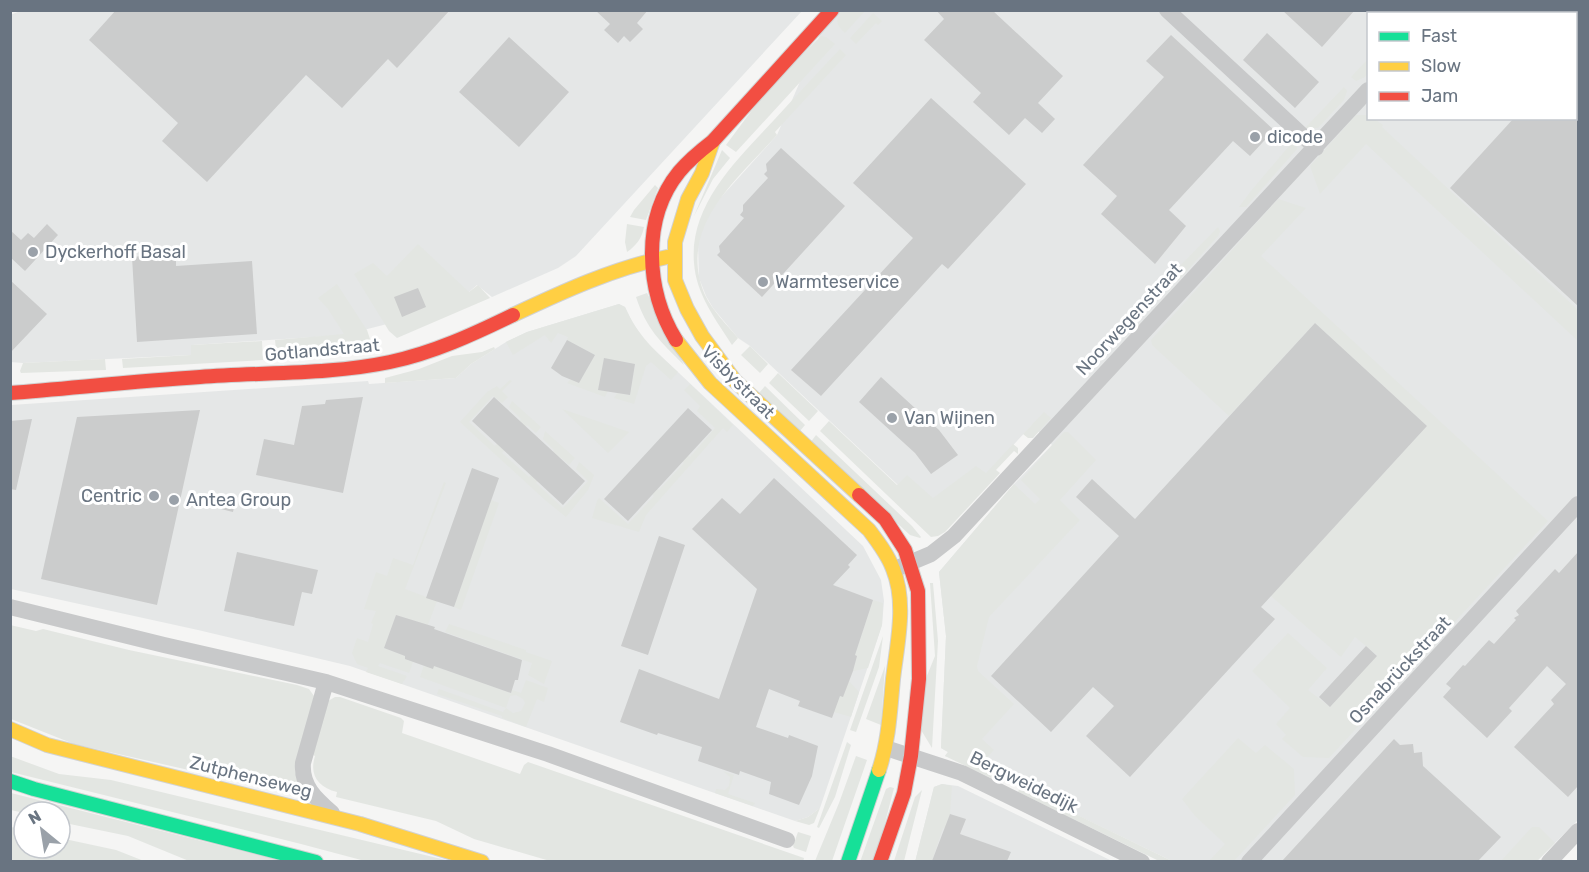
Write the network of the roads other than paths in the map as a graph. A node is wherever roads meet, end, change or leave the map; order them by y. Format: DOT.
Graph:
graph roads {
  1 [pos="832,10"];
  2 [pos="1167,10"];
  3 [pos="1367,91"];
  4 [pos="713,141"];
  5 [pos="1316,148"];
  6 [pos="674,256"];
  7 [pos="652,259"];
  8 [pos="10,387"];
  9 [pos="62,388"];
  10 [pos="10,393"];
  11 [pos="1578,504"];
  12 [pos="910,563"];
  13 [pos="894,570"];
  14 [pos="10,607"];
  15 [pos="326,682"];
  16 [pos="10,729"];
  17 [pos="886,748"];
  18 [pos="911,756"];
  19 [pos="10,781"];
  20 [pos="337,818"];
  21 [pos="1578,831"];
  22 [pos="787,840"];
  23 [pos="316,861"];
  24 [pos="482,861"];
  25 [pos="848,861"];
  26 [pos="880,861"];
  27 [pos="1142,861"];
  28 [pos="1249,861"];
  29 [pos="1549,861"];
  1 -- 4 [label="street"];
  2 -- 5 [label="street"];
  3 -- 5 [label="street, Noorwegenstraat"];
  4 -- 6 [label="street, Visbystraat"];
  4 -- 7 [label="street, Visbystraat"];
  5 -- 12 [label="street, Noorwegenstraat"];
  6 -- 7 [label="street, Gotlandstraat"];
  6 -- 12 [label="street, Visbystraat"];
  7 -- 9 [label="street, Gotlandstraat"];
  7 -- 13 [label="street, Visbystraat"];
  8 -- 9 [label="street, Gotlandstraat"];
  9 -- 10 [label="street, Gotlandstraat"];
  11 -- 28 [label="street, Osnabrückstraat"];
  12 -- 13 [label="street, Noorwegenstraat"];
  12 -- 18 [label="street"];
  13 -- 17 [label="street"];
  14 -- 15 [label="street"];
  15 -- 20 [label="street, Zutphenseweg"];
  15 -- 22 [label="street"];
  16 -- 20 [label="street, Zutphenseweg"];
  17 -- 18 [label="street, Bergweidedijk"];
  17 -- 25 [label="street"];
  18 -- 26 [label="street"];
  18 -- 27 [label="street, Bergweidedijk"];
  19 -- 23 [label="street"];
  20 -- 24 [label="street"];
  21 -- 29 [label="street"];
}
